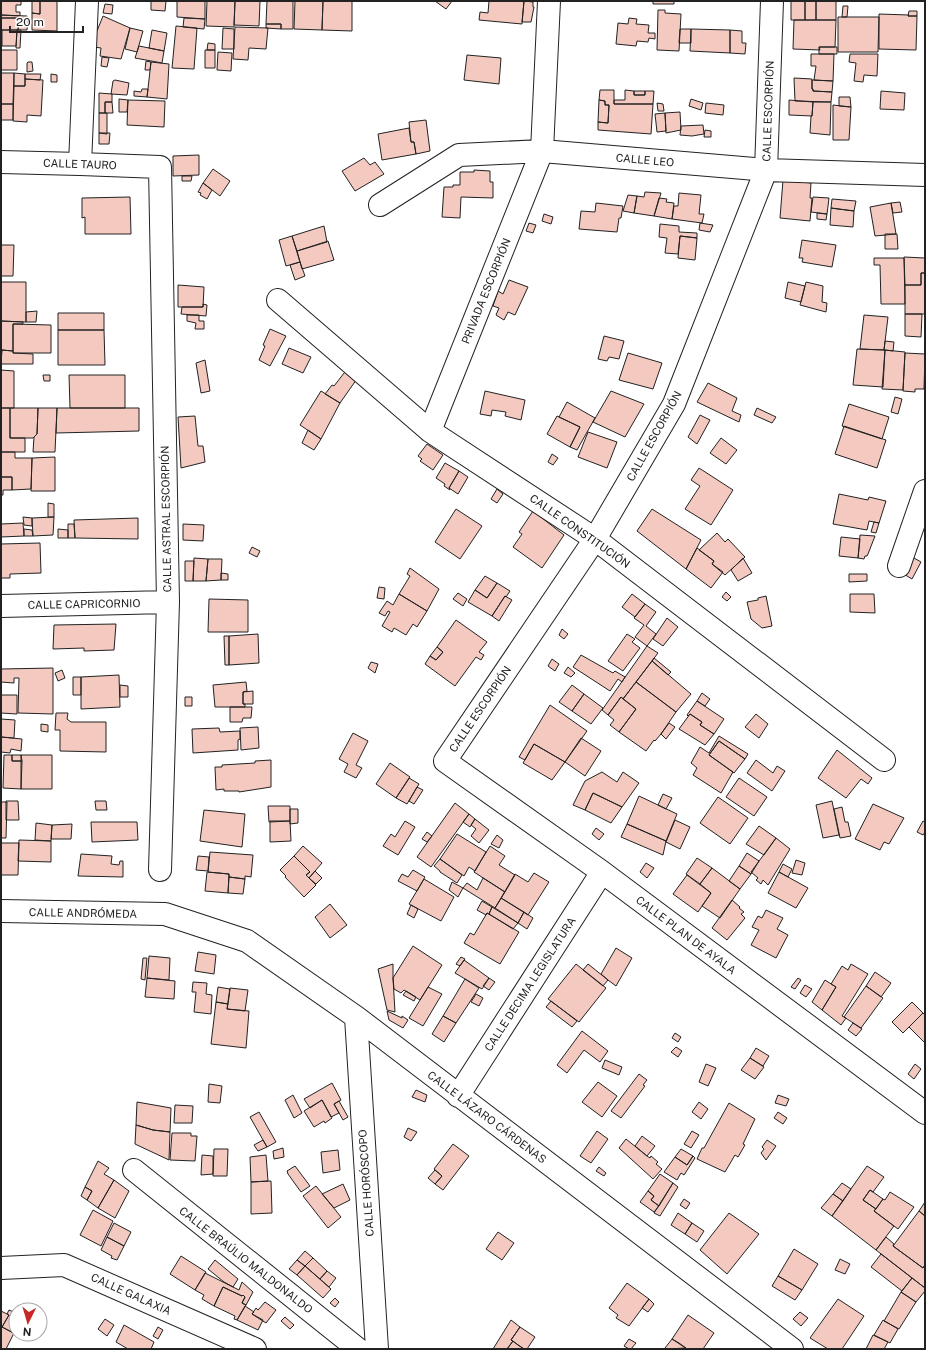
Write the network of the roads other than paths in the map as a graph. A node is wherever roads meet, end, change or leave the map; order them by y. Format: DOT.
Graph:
graph roads {
  1 [pos="87,1"];
  2 [pos="549,1"];
  3 [pos="772,1"];
  4 [pos="542,151"];
  5 [pos="1,162"];
  6 [pos="80,164"];
  7 [pos="160,167"];
  8 [pos="766,170"];
  9 [pos="925,175"];
  10 [pos="380,205"];
  11 [pos="278,300"];
  12 [pos="430,430"];
  13 [pos="925,491"];
  14 [pos="596,539"];
  15 [pos="899,566"];
  16 [pos="168,602"];
  17 [pos="1,606"];
  18 [pos="444,760"];
  19 [pos="884,760"];
  20 [pos="160,870"];
  21 [pos="602,872"];
  22 [pos="1,911"];
  23 [pos="165,914"];
  24 [pos="356,1017"];
  25 [pos="458,1096"];
  26 [pos="925,1114"];
  27 [pos="134,1170"];
  28 [pos="1,1268"];
  29 [pos="255,1349"];
  30 [pos="358,1349"];
  31 [pos="377,1349"];
  32 [pos="792,1349"];
  1 -- 6 [label="street"];
  2 -- 4 [label="street"];
  3 -- 8 [label="street, CALLE ESCORPIÓN"];
  4 -- 8 [label="street, CALLE LEO"];
  4 -- 10 [label="street, CALLE LEO"];
  4 -- 12 [label="street, PRIVADA ESCORPIÓN"];
  5 -- 6 [label="street, CALLE TAURO"];
  6 -- 7 [label="street, CALLE TAURO"];
  7 -- 16 [label="street, CALLE ASTRAL ESCORPIÓN"];
  8 -- 9 [label="street, CALLE LEO"];
  8 -- 14 [label="street, CALLE ESCORPIÓN"];
  11 -- 12 [label="street, CALLE CONSTITUCIÓN"];
  12 -- 14 [label="street, CALLE CONSTITUCIÓN"];
  13 -- 15 [label="street"];
  14 -- 18 [label="street, CALLE ESCORPIÓN"];
  14 -- 19 [label="street, CALLE CONSTITUCIÓN"];
  16 -- 17 [label="street, CALLE CAPRICORNIO"];
  16 -- 20 [label="street, CALLE ASTRAL ESCORPIÓN"];
  18 -- 21 [label="street, CALLE PLAN DE AYALA"];
  21 -- 25 [label="street, CALLE DECIMA LEGISLATURA"];
  21 -- 26 [label="street, CALLE PLAN DE AYALA"];
  22 -- 23 [label="street, CALLE ANDRÓMEDA"];
  23 -- 24 [label="street, CALLE LÁZARO CÁRDENAS"];
  24 -- 25 [label="street, CALLE LÁZARO CÁRDENAS"];
  24 -- 31 [label="street, CALLE HORÓSCOPO"];
  25 -- 32 [label="street, CALLE LÁZARO CÁRDENAS"];
  27 -- 30 [label="street, CALLE BRAÚLIO MALDONALDO"];
  28 -- 29 [label="street, CALLE GALAXIA"];
}
